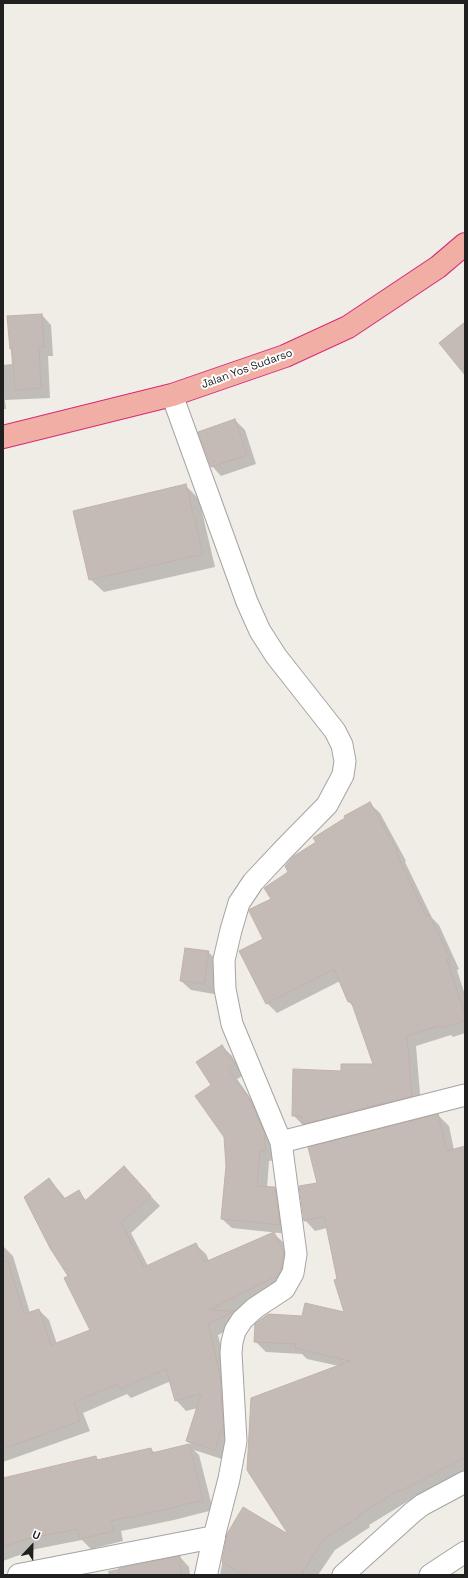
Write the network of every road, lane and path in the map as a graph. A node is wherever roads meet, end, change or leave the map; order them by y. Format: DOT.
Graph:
graph roads {
  1 [pos="465,244"];
  2 [pos="172,395"];
  3 [pos="3,438"];
  4 [pos="465,1095"];
  5 [pos="281,1142"];
  6 [pos="465,1482"];
  7 [pos="214,1537"];
  8 [pos="465,1552"];
  9 [pos="19,1575"];
  10 [pos="206,1575"];
  11 [pos="343,1575"];
  12 [pos="430,1575"];
  1 -- 2 [label="highway, Jalan Yos Sudarso"];
  2 -- 3 [label="highway, Jalan Yos Sudarso"];
  2 -- 5 [label="street"];
  4 -- 5 [label="street"];
  5 -- 7 [label="street"];
  6 -- 11 [label="street"];
  7 -- 9 [label="street"];
  7 -- 10 [label="street"];
  8 -- 12 [label="street"];
}
